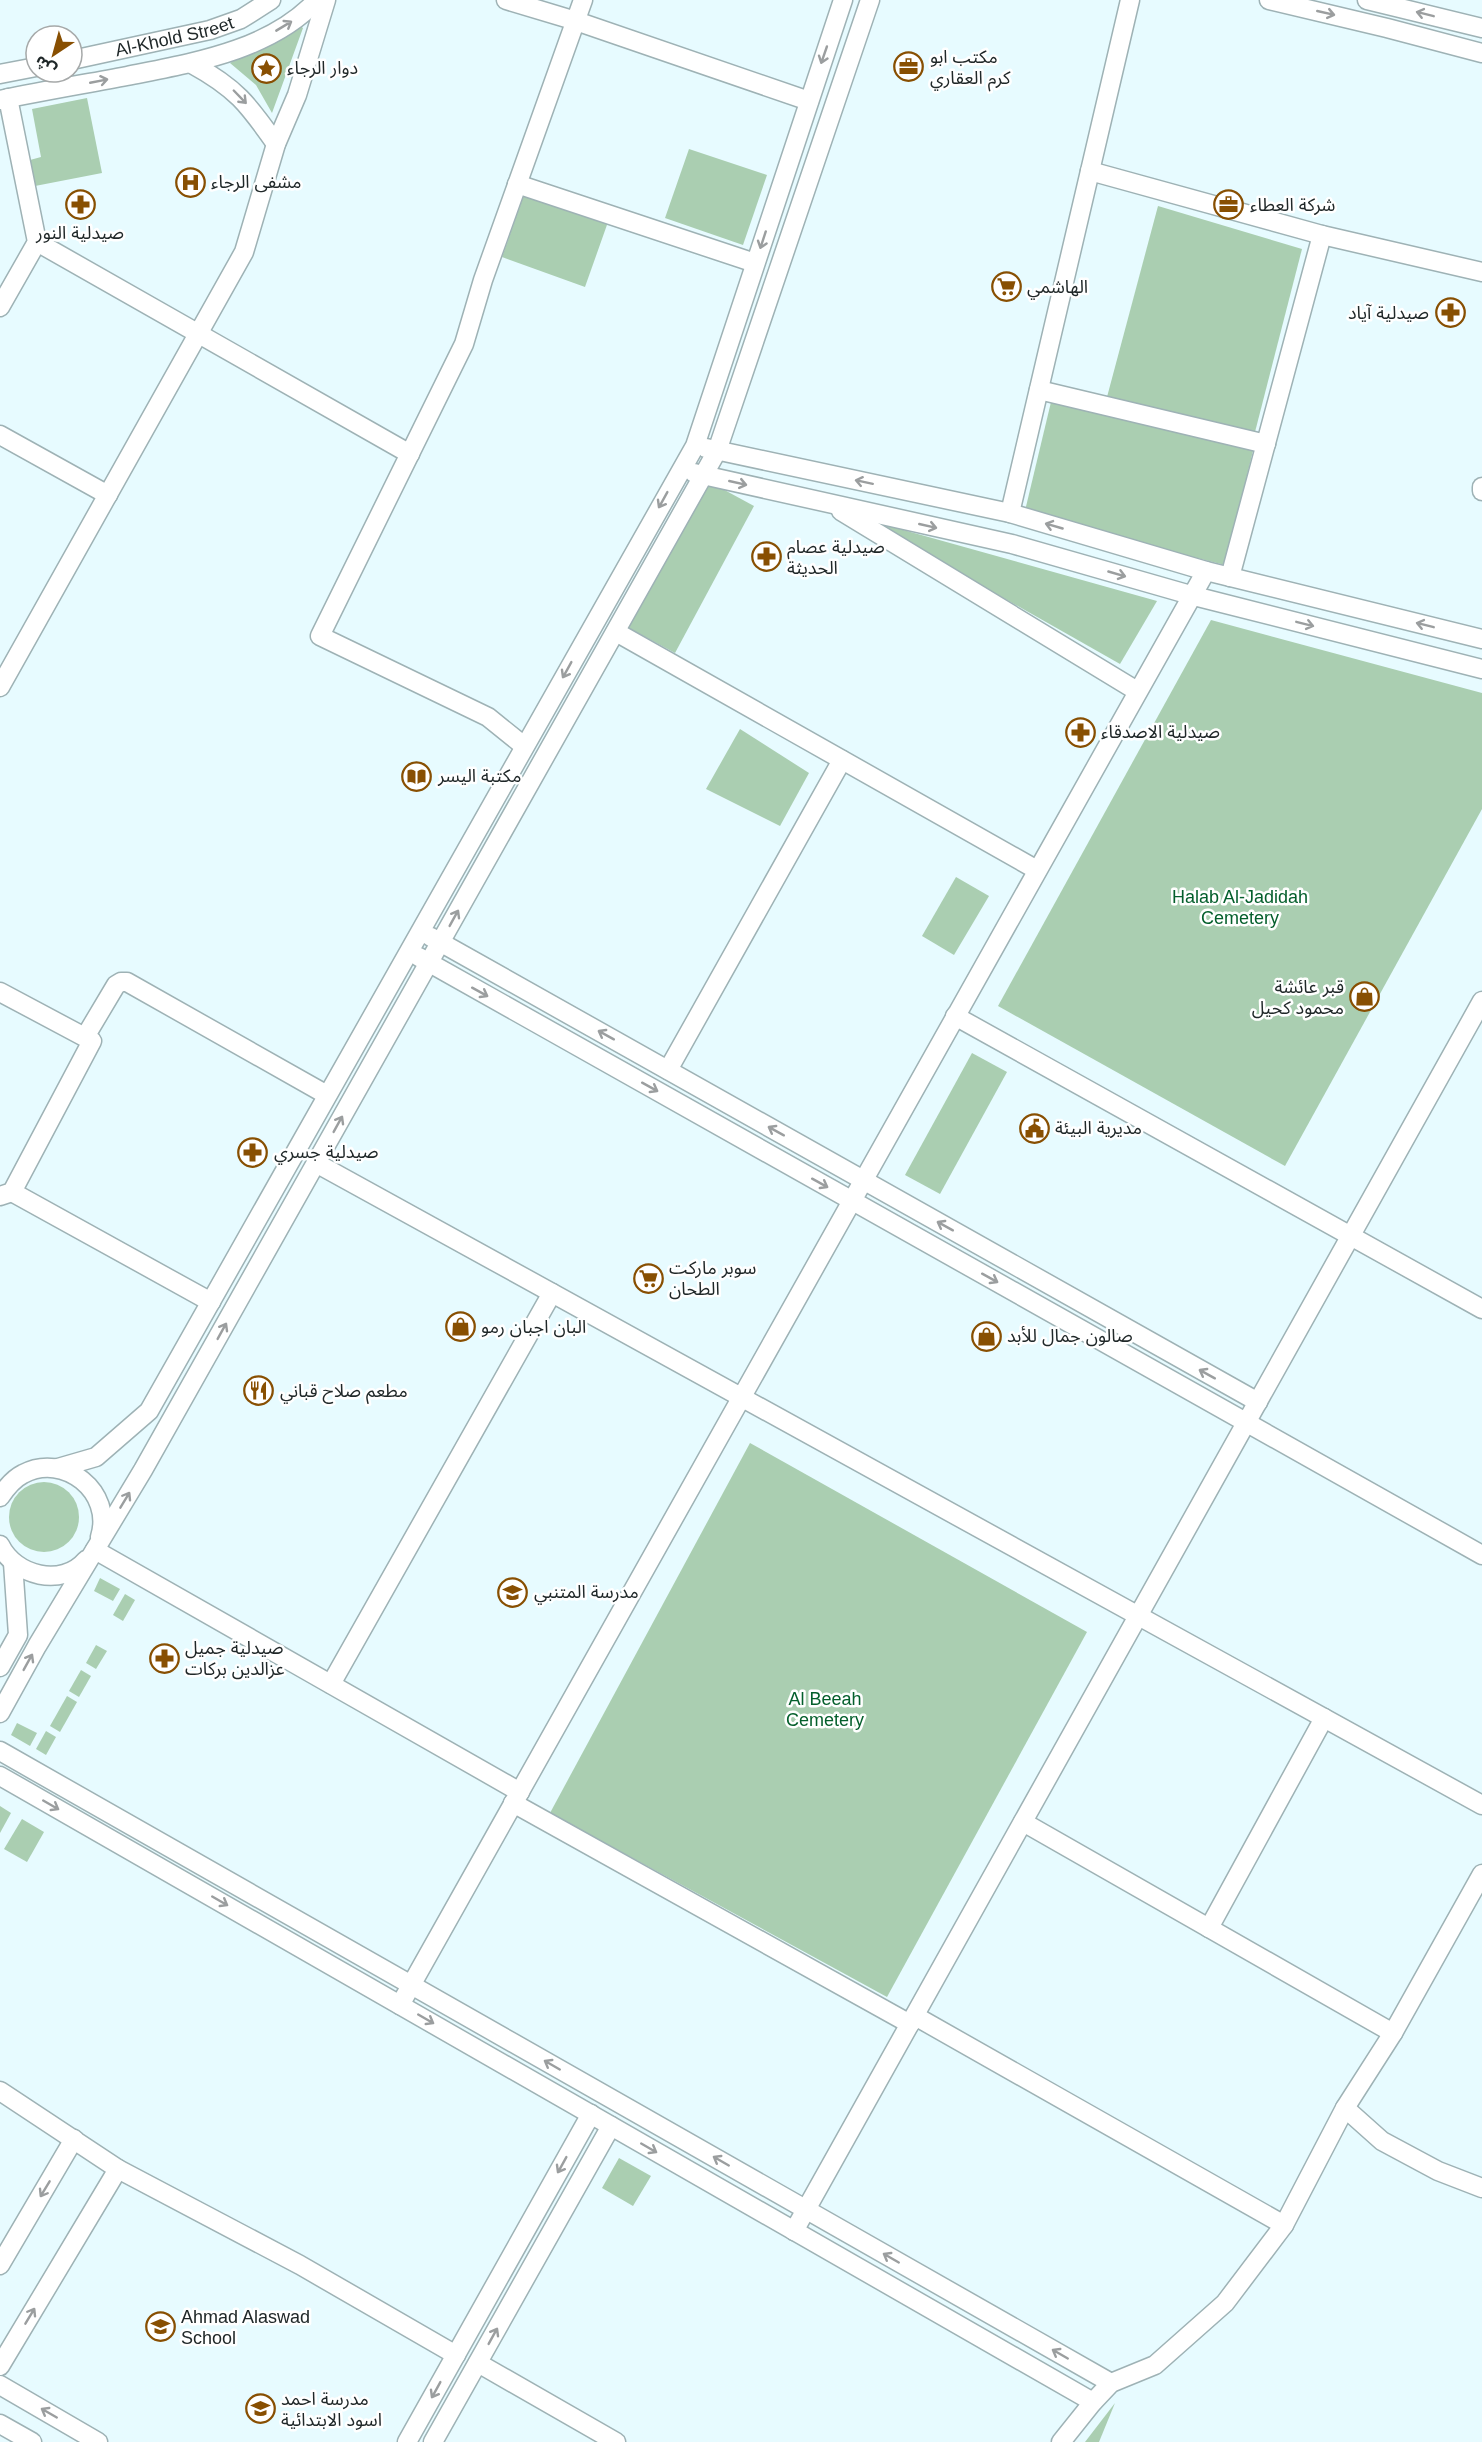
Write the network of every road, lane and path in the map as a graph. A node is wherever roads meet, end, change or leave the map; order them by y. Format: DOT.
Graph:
graph roads {
  1 [pos="271,0"];
  2 [pos="317,0"];
  3 [pos="326,0"];
  4 [pos="506,0"];
  5 [pos="583,0"];
  6 [pos="843,0"];
  7 [pos="870,0"];
  8 [pos="1130,0"];
  9 [pos="1269,0"];
  10 [pos="1367,0"];
  11 [pos="576,21"];
  12 [pos="1482,28"];
  13 [pos="164,42"];
  14 [pos="1482,53"];
  15 [pos="84,58"];
  16 [pos="192,64"];
  17 [pos="169,68"];
  18 [pos="24,69"];
  19 [pos="0,74"];
  20 [pos="4,99"];
  21 [pos="808,101"];
  22 [pos="276,144"];
  23 [pos="1090,171"];
  24 [pos="517,184"];
  25 [pos="1322,235"];
  26 [pos="37,242"];
  27 [pos="755,263"];
  28 [pos="1482,272"];
  29 [pos="0,307"];
  30 [pos="198,333"];
  31 [pos="1039,390"];
  32 [pos="0,435"];
  33 [pos="1266,444"];
  34 [pos="694,446"];
  35 [pos="717,451"];
  36 [pos="410,454"];
  37 [pos="681,470"];
  38 [pos="703,476"];
  39 [pos="108,495"];
  40 [pos="829,504"];
  41 [pos="1010,513"];
  42 [pos="1206,571"];
  43 [pos="1230,577"];
  44 [pos="1194,596"];
  45 [pos="616,632"];
  46 [pos="1482,636"];
  47 [pos="8,655"];
  48 [pos="1478,668"];
  49 [pos="0,687"];
  50 [pos="1137,692"];
  51 [pos="524,746"];
  52 [pos="842,760"];
  53 [pos="1037,870"];
  54 [pos="420,931"];
  55 [pos="441,942"];
  56 [pos="408,951"];
  57 [pos="429,963"];
  58 [pos="0,992"];
  59 [pos="1482,1002"];
  60 [pos="955,1016"];
  61 [pos="85,1037"];
  62 [pos="668,1070"];
  63 [pos="338,1076"];
  64 [pos="359,1088"];
  65 [pos="327,1095"];
  66 [pos="316,1163"];
  67 [pos="863,1180"];
  68 [pos="6,1194"];
  69 [pos="852,1200"];
  70 [pos="1351,1236"];
  71 [pos="552,1293"];
  72 [pos="211,1302"];
  73 [pos="1482,1309"];
  74 [pos="741,1397"];
  75 [pos="1258,1402"];
  76 [pos="1247,1422"];
  77 [pos="58,1468"];
  78 [pos="23,1474"];
  79 [pos="0,1476"];
  80 [pos="0,1497"];
  81 [pos="0,1545"];
  82 [pos="95,1550"];
  83 [pos="1482,1555"];
  84 [pos="13,1563"];
  85 [pos="1138,1616"];
  86 [pos="0,1667"];
  87 [pos="331,1684"];
  88 [pos="0,1713"];
  89 [pos="1324,1718"];
  90 [pos="0,1751"];
  91 [pos="0,1776"];
  92 [pos="517,1798"];
  93 [pos="1482,1805"];
  94 [pos="1023,1822"];
  95 [pos="1482,1874"];
  96 [pos="1209,1928"];
  97 [pos="411,1985"];
  98 [pos="400,2005"];
  99 [pos="912,2020"];
  100 [pos="1393,2032"];
  101 [pos="0,2091"];
  102 [pos="1345,2108"];
  103 [pos="591,2114"];
  104 [pos="611,2126"];
  105 [pos="74,2139"];
  106 [pos="118,2169"];
  107 [pos="1482,2188"];
  108 [pos="806,2209"];
  109 [pos="1284,2225"];
  110 [pos="794,2230"];
  111 [pos="0,2265"];
  112 [pos="456,2355"];
  113 [pos="478,2363"];
  114 [pos="0,2366"];
  115 [pos="1111,2383"];
  116 [pos="0,2385"];
  117 [pos="1093,2402"];
  118 [pos="0,2424"];
  119 [pos="32,2442"];
  120 [pos="98,2442"];
  121 [pos="407,2442"];
  122 [pos="433,2442"];
  123 [pos="616,2442"];
  124 [pos="1061,2442"];
  1 -- 13 [label="street, Al-Khold Street"];
  16 -- 2 [label="street, one-way"];
  3 -- 22 [label="street"];
  4 -- 11 [label="street"];
  5 -- 11 [label="street"];
  6 -- 21 [label="street, one-way"];
  7 -- 35 [label="street"];
  8 -- 23 [label="street"];
  9 -- 14 [label="street, one-way"];
  12 -- 10 [label="street, one-way"];
  11 -- 21 [label="street"];
  11 -- 24 [label="street"];
  13 -- 15 [label="street, Al-Khold Street"];
  13 -- 17 [label="street"];
  16 -- 17 [label="street"];
  16 -- 22 [label="street, one-way"];
  20 -- 17 [label="street, one-way"];
  18 -- 19 [label="street"];
  20 -- 26 [label="street"];
  21 -- 27 [label="street, one-way"];
  22 -- 30 [label="street"];
  23 -- 25 [label="street"];
  23 -- 31 [label="street"];
  24 -- 27 [label="street"];
  24 -- 36 [label="street"];
  25 -- 28 [label="street"];
  25 -- 33 [label="street"];
  26 -- 29 [label="street"];
  26 -- 30 [label="street"];
  27 -- 34 [label="street"];
  30 -- 36 [label="street"];
  30 -- 39 [label="street"];
  31 -- 33 [label="street"];
  31 -- 41 [label="street"];
  32 -- 39 [label="street"];
  33 -- 43 [label="street"];
  34 -- 35 [label="street"];
  34 -- 37 [label="street"];
  35 -- 38 [label="street"];
  41 -- 35 [label="street, one-way"];
  36 -- 51 [label="street"];
  37 -- 38 [label="street"];
  37 -- 51 [label="street, one-way"];
  38 -- 40 [label="street, one-way"];
  38 -- 45 [label="street"];
  39 -- 47 [label="street"];
  40 -- 44 [label="street, one-way"];
  40 -- 50 [label="street"];
  42 -- 41 [label="street, one-way"];
  42 -- 43 [label="street"];
  42 -- 44 [label="street"];
  46 -- 43 [label="street, one-way"];
  44 -- 48 [label="street, one-way"];
  44 -- 50 [label="street"];
  45 -- 52 [label="street"];
  55 -- 45 [label="street, one-way"];
  46 -- 48 [label="street"];
  47 -- 49 [label="street"];
  50 -- 53 [label="street"];
  51 -- 54 [label="street"];
  52 -- 53 [label="street"];
  52 -- 62 [label="street"];
  53 -- 60 [label="street"];
  54 -- 55 [label="street"];
  54 -- 56 [label="street"];
  55 -- 57 [label="street"];
  62 -- 55 [label="street, one-way"];
  56 -- 57 [label="street"];
  56 -- 63 [label="street"];
  57 -- 64 [label="street"];
  57 -- 69 [label="street, one-way"];
  58 -- 61 [label="street"];
  59 -- 70 [label="street"];
  60 -- 67 [label="street"];
  60 -- 70 [label="street"];
  61 -- 65 [label="street"];
  61 -- 68 [label="street"];
  67 -- 62 [label="street, one-way"];
  63 -- 64 [label="street"];
  63 -- 65 [label="street"];
  66 -- 64 [label="street, one-way"];
  65 -- 72 [label="street"];
  66 -- 71 [label="street"];
  82 -- 66 [label="street, one-way"];
  67 -- 69 [label="street"];
  75 -- 67 [label="street, one-way"];
  68 -- 72 [label="street"];
  69 -- 74 [label="street"];
  69 -- 76 [label="street, one-way"];
  70 -- 73 [label="street"];
  70 -- 75 [label="street"];
  71 -- 74 [label="street"];
  71 -- 87 [label="street"];
  72 -- 77 [label="street"];
  74 -- 85 [label="street"];
  74 -- 92 [label="street"];
  75 -- 76 [label="street"];
  76 -- 83 [label="street"];
  76 -- 85 [label="street"];
  77 -- 78 [label="street"];
  77 -- 82 [label="street"];
  78 -- 79 [label="street"];
  78 -- 80 [label="street"];
  81 -- 84 [label="street"];
  82 -- 84 [label="street"];
  82 -- 87 [label="street"];
  88 -- 82 [label="street, one-way"];
  84 -- 86 [label="street"];
  85 -- 89 [label="street"];
  85 -- 94 [label="street"];
  87 -- 92 [label="street"];
  89 -- 93 [label="street"];
  89 -- 96 [label="street"];
  90 -- 97 [label="street"];
  91 -- 98 [label="street, one-way"];
  92 -- 97 [label="street"];
  92 -- 99 [label="street"];
  94 -- 96 [label="street"];
  94 -- 99 [label="street"];
  95 -- 100 [label="street"];
  96 -- 100 [label="street"];
  97 -- 98 [label="street"];
  108 -- 97 [label="street, one-way"];
  98 -- 103 [label="street, one-way"];
  99 -- 108 [label="street"];
  99 -- 109 [label="street"];
  100 -- 102 [label="street"];
  101 -- 105 [label="street"];
  102 -- 107 [label="street"];
  102 -- 109 [label="street"];
  103 -- 104 [label="street"];
  103 -- 112 [label="street, one-way"];
  104 -- 110 [label="street, one-way"];
  113 -- 104 [label="street, one-way"];
  105 -- 106 [label="street"];
  105 -- 111 [label="street, one-way"];
  106 -- 112 [label="street"];
  114 -- 106 [label="street, one-way"];
  108 -- 110 [label="street"];
  115 -- 108 [label="street, one-way"];
  109 -- 115 [label="street"];
  110 -- 117 [label="street"];
  112 -- 121 [label="street, one-way"];
  113 -- 122 [label="street"];
  113 -- 123 [label="street"];
  115 -- 117 [label="street"];
  120 -- 116 [label="street, one-way"];
  117 -- 124 [label="street"];
  118 -- 119 [label="street"];
}
